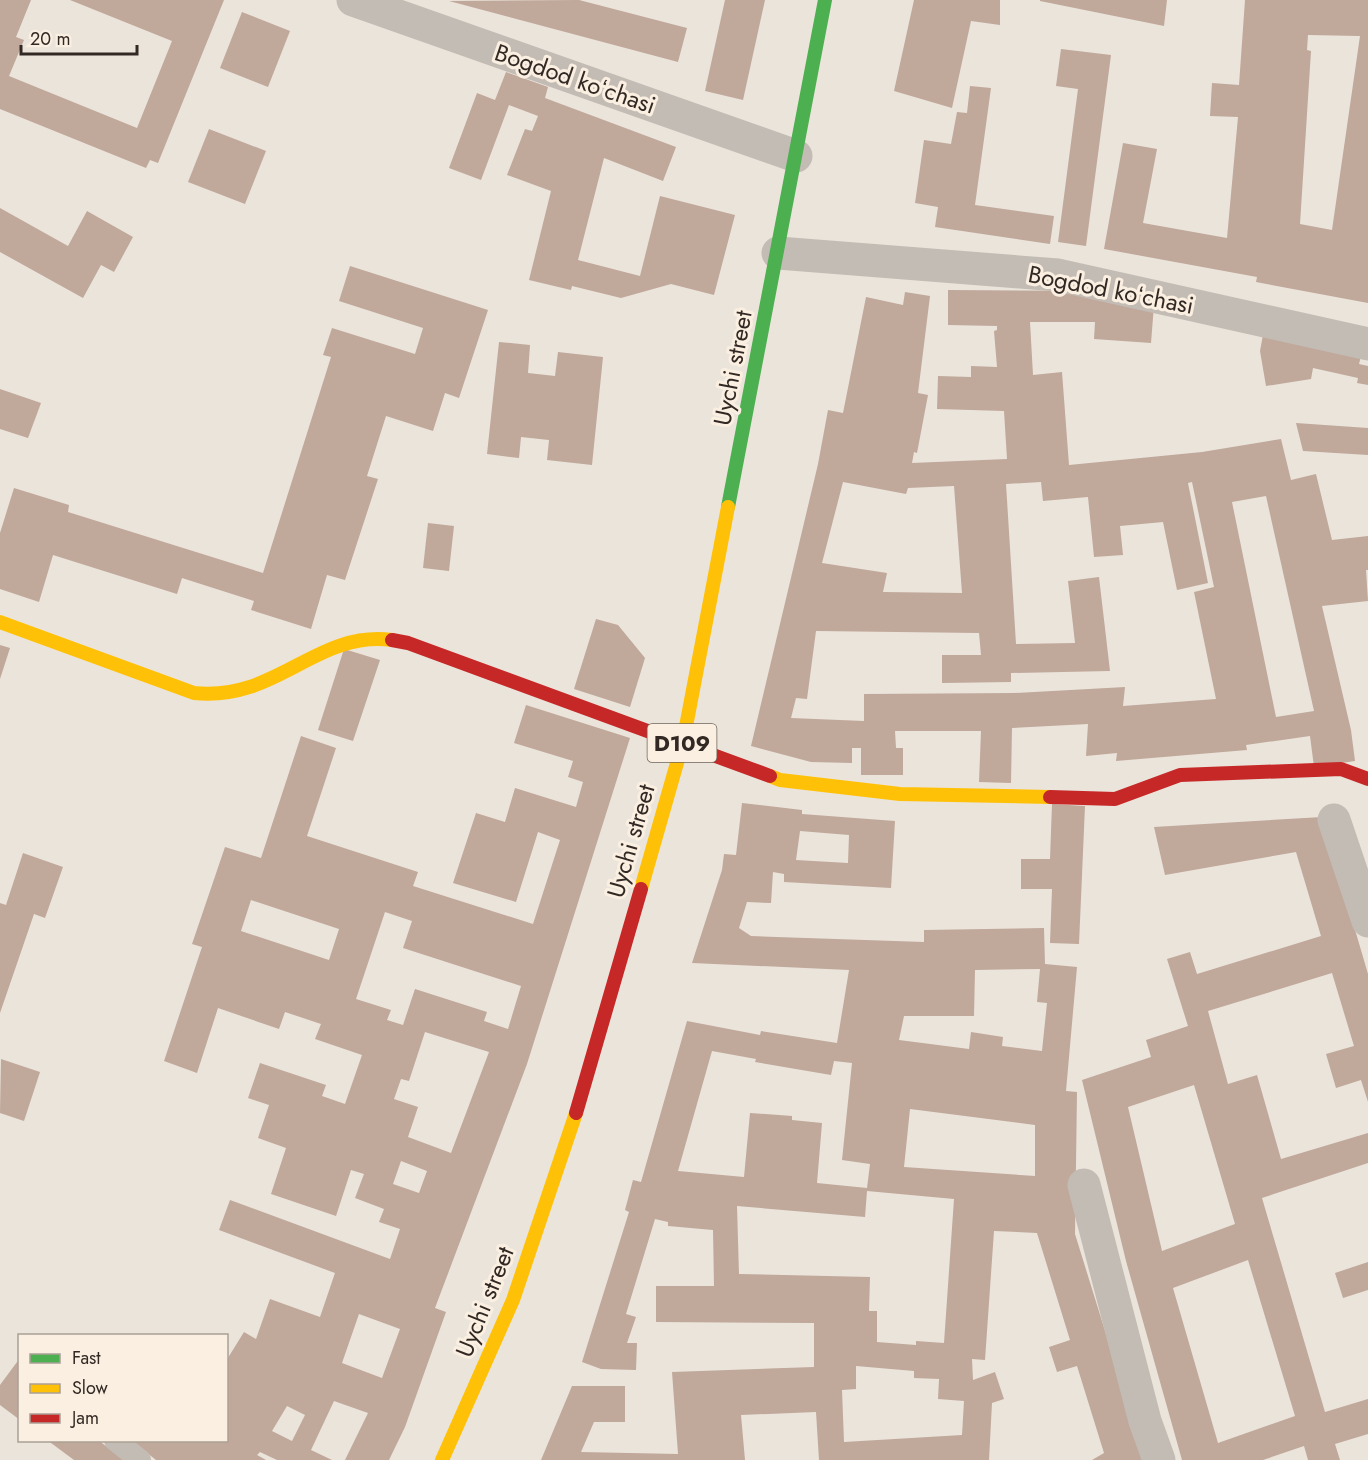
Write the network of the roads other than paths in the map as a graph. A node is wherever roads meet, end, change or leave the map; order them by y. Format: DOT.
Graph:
graph roads {
  1 [pos="354,0"];
  2 [pos="825,0"];
  3 [pos="403,9"];
  4 [pos="796,156"];
  5 [pos="778,253"];
  6 [pos="1368,344"];
  7 [pos="0,622"];
  8 [pos="682,742"];
  9 [pos="1368,778"];
  10 [pos="1334,820"];
  11 [pos="1368,921"];
  12 [pos="1084,1185"];
  13 [pos="118,1442"];
  14 [pos="140,1460"];
  15 [pos="442,1460"];
  16 [pos="1159,1460"];
  1 -- 3 [label="street, Bogdod koʻchasi"];
  2 -- 4 [label="main road, Uychi street / D109"];
  3 -- 4 [label="street, Bogdod koʻchasi"];
  4 -- 5 [label="main road, Uychi street / D109"];
  5 -- 6 [label="street, Bogdod koʻchasi"];
  5 -- 8 [label="main road, Uychi street / D109"];
  7 -- 8 [label="main road"];
  8 -- 9 [label="main road"];
  8 -- 15 [label="main road, Uychi street / D109"];
  10 -- 11 [label="street"];
  12 -- 16 [label="street"];
  13 -- 14 [label="lane"];
}
